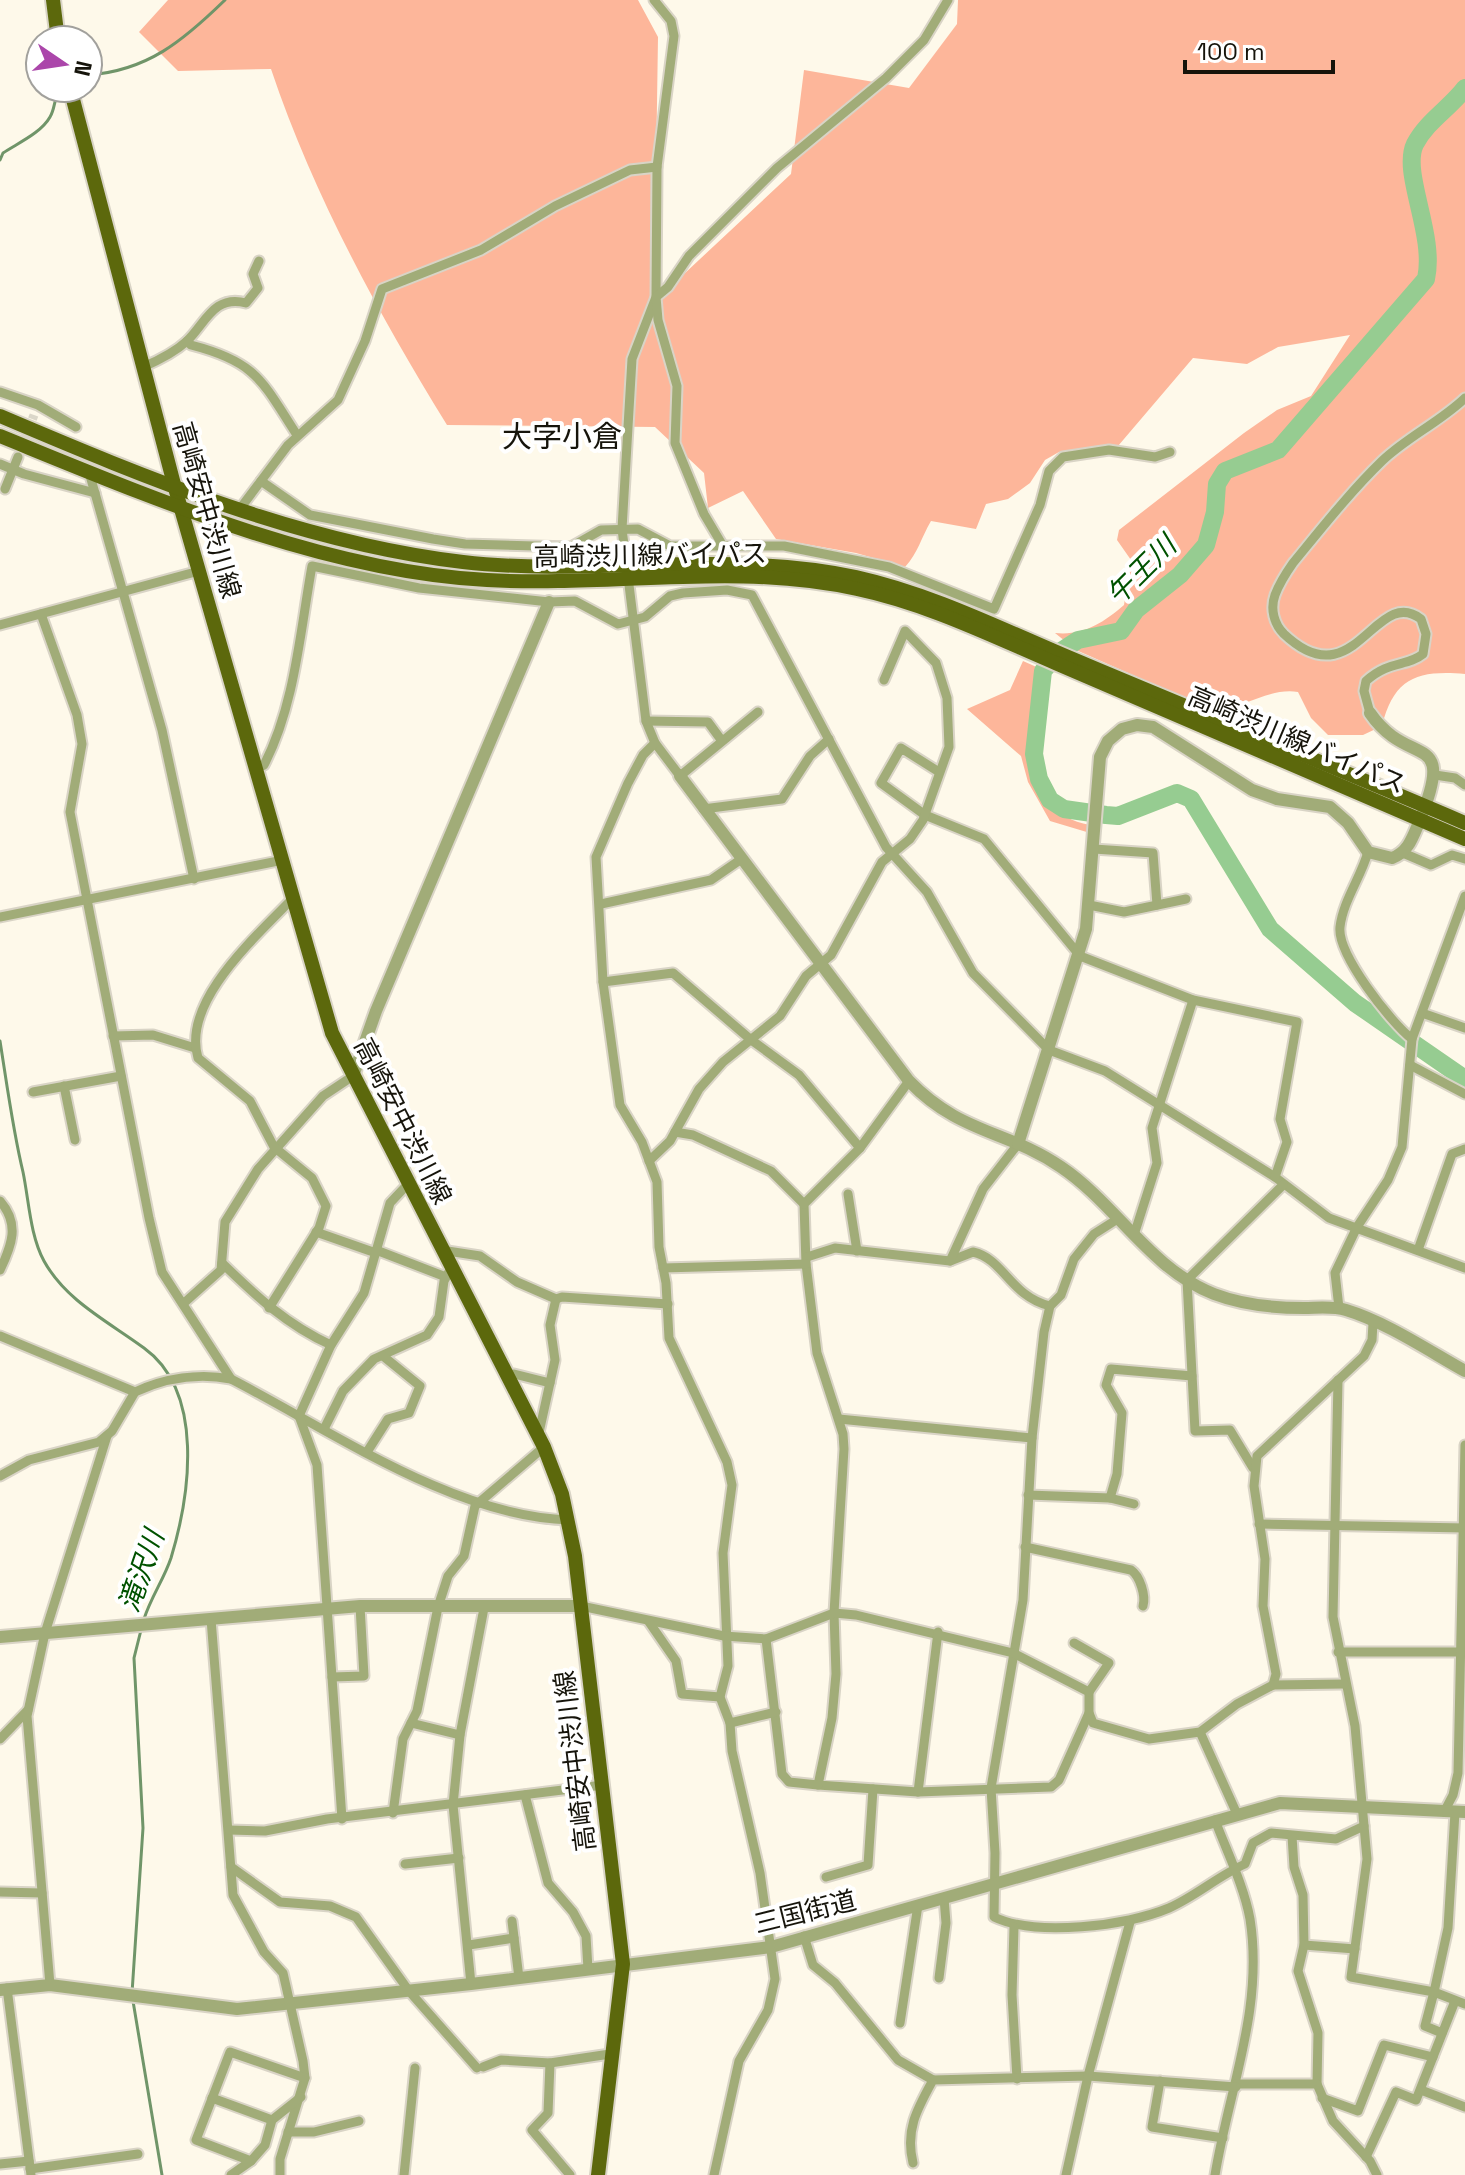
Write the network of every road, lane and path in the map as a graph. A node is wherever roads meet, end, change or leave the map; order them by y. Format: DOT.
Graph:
graph roads {
  1 [pos="53,0"];
  2 [pos="62,0"];
  3 [pos="654,0"];
  4 [pos="948,0"];
  5 [pos="55,17"];
  6 [pos="56,24"];
  7 [pos="74,104"];
  8 [pos="657,167"];
  9 [pos="259,261"];
  10 [pos="656,297"];
  11 [pos="187,341"];
  12 [pos="143,367"];
  13 [pos="0,392"];
  14 [pos="1465,398"];
  15 [pos="0,416"];
  16 [pos="76,427"];
  17 [pos="297,435"];
  18 [pos="0,436"];
  19 [pos="1170,452"];
  20 [pos="18,457"];
  21 [pos="0,464"];
  22 [pos="13,469"];
  23 [pos="89,472"];
  24 [pos="261,481"];
  25 [pos="175,488"];
  26 [pos="5,489"];
  27 [pos="95,493"];
  28 [pos="180,506"];
  29 [pos="239,510"];
  30 [pos="622,529"];
  31 [pos="723,546"];
  32 [pos="199,571"];
  33 [pos="626,572"];
  34 [pos="121,591"];
  35 [pos="549,602"];
  36 [pos="41,614"];
  37 [pos="633,623"];
  38 [pos="0,625"];
  39 [pos="884,680"];
  40 [pos="758,712"];
  41 [pos="1370,713"];
  42 [pos="646,721"];
  43 [pos="829,739"];
  44 [pos="722,741"];
  45 [pos="655,743"];
  46 [pos="257,768"];
  47 [pos="939,772"];
  48 [pos="1435,775"];
  49 [pos="680,776"];
  50 [pos="1465,785"];
  51 [pos="702,809"];
  52 [pos="1423,813"];
  53 [pos="925,815"];
  54 [pos="1465,823"];
  55 [pos="1465,839"];
  56 [pos="1094,849"];
  57 [pos="1368,852"];
  58 [pos="891,853"];
  59 [pos="1403,853"];
  60 [pos="1465,859"];
  61 [pos="283,860"];
  62 [pos="740,860"];
  63 [pos="194,879"];
  64 [pos="1465,896"];
  65 [pos="293,898"];
  66 [pos="1186,899"];
  67 [pos="89,900"];
  68 [pos="601,904"];
  69 [pos="1089,905"];
  70 [pos="1157,905"];
  71 [pos="0,917"];
  72 [pos="1080,956"];
  73 [pos="818,963"];
  74 [pos="603,982"];
  75 [pos="1193,1000"];
  76 [pos="1422,1013"];
  77 [pos="1465,1028"];
  78 [pos="113,1036"];
  79 [pos="750,1039"];
  80 [pos="1412,1041"];
  81 [pos="195,1048"];
  82 [pos="1049,1050"];
  83 [pos="1410,1064"];
  84 [pos="121,1076"];
  85 [pos="353,1076"];
  86 [pos="909,1081"];
  87 [pos="64,1086"];
  88 [pos="33,1092"];
  89 [pos="1465,1094"];
  90 [pos="1160,1105"];
  91 [pos="675,1132"];
  92 [pos="75,1140"];
  93 [pos="1018,1144"];
  94 [pos="274,1147"];
  95 [pos="860,1148"];
  96 [pos="1465,1149"];
  97 [pos="649,1161"];
  98 [pos="1275,1177"];
  99 [pos="407,1185"];
  100 [pos="1283,1185"];
  101 [pos="848,1194"];
  102 [pos="0,1201"];
  103 [pos="804,1204"];
  104 [pos="1116,1220"];
  105 [pos="1357,1227"];
  106 [pos="316,1232"];
  107 [pos="1134,1235"];
  108 [pos="441,1250"];
  109 [pos="1418,1250"];
  110 [pos="857,1251"];
  111 [pos="376,1252"];
  112 [pos="807,1260"];
  113 [pos="950,1261"];
  114 [pos="222,1263"];
  115 [pos="663,1268"];
  116 [pos="1465,1268"];
  117 [pos="0,1270"];
  118 [pos="448,1273"];
  119 [pos="1187,1280"];
  120 [pos="556,1299"];
  121 [pos="184,1303"];
  122 [pos="668,1304"];
  123 [pos="1050,1306"];
  124 [pos="269,1308"];
  125 [pos="1339,1308"];
  126 [pos="1373,1323"];
  127 [pos="0,1336"];
  128 [pos="331,1345"];
  129 [pos="383,1356"];
  130 [pos="1465,1371"];
  131 [pos="1192,1376"];
  132 [pos="507,1377"];
  133 [pos="231,1379"];
  134 [pos="1338,1380"];
  135 [pos="550,1383"];
  136 [pos="135,1392"];
  137 [pos="299,1416"];
  138 [pos="839,1419"];
  139 [pos="324,1429"];
  140 [pos="107,1436"];
  141 [pos="1032,1438"];
  142 [pos="541,1442"];
  143 [pos="1465,1445"];
  144 [pos="367,1452"];
  145 [pos="1253,1468"];
  146 [pos="0,1476"];
  147 [pos="1028,1495"];
  148 [pos="1110,1498"];
  149 [pos="478,1502"];
  150 [pos="1134,1504"];
  151 [pos="569,1520"];
  152 [pos="1259,1524"];
  153 [pos="1334,1526"];
  154 [pos="1464,1528"];
  155 [pos="1025,1547"];
  156 [pos="360,1606"];
  157 [pos="581,1606"];
  158 [pos="1143,1606"];
  159 [pos="438,1607"];
  160 [pos="327,1608"];
  161 [pos="484,1608"];
  162 [pos="834,1613"];
  163 [pos="211,1619"];
  164 [pos="649,1622"];
  165 [pos="938,1632"];
  166 [pos="45,1633"];
  167 [pos="724,1636"];
  168 [pos="0,1637"];
  169 [pos="766,1639"];
  170 [pos="1074,1643"];
  171 [pos="1338,1652"];
  172 [pos="1463,1652"];
  173 [pos="1013,1653"];
  174 [pos="332,1677"];
  175 [pos="1344,1684"];
  176 [pos="1273,1685"];
  177 [pos="1089,1692"];
  178 [pos="720,1697"];
  179 [pos="28,1710"];
  180 [pos="776,1712"];
  181 [pos="1089,1713"];
  182 [pos="411,1723"];
  183 [pos="730,1723"];
  184 [pos="1200,1732"];
  185 [pos="460,1735"];
  186 [pos="0,1739"];
  187 [pos="603,1785"];
  188 [pos="818,1785"];
  189 [pos="991,1788"];
  190 [pos="873,1789"];
  191 [pos="918,1792"];
  192 [pos="525,1795"];
  193 [pos="453,1805"];
  194 [pos="1363,1805"];
  195 [pos="1455,1812"];
  196 [pos="393,1813"];
  197 [pos="1237,1814"];
  198 [pos="342,1819"];
  199 [pos="1215,1820"];
  200 [pos="1364,1826"];
  201 [pos="229,1830"];
  202 [pos="1292,1836"];
  203 [pos="459,1858"];
  204 [pos="405,1864"];
  205 [pos="231,1867"];
  206 [pos="1233,1869"];
  207 [pos="826,1877"];
  208 [pos="995,1883"];
  209 [pos="0,1892"];
  210 [pos="42,1893"];
  211 [pos="944,1898"];
  212 [pos="918,1905"];
  213 [pos="512,1921"];
  214 [pos="1130,1922"];
  215 [pos="1014,1927"];
  216 [pos="804,1936"];
  217 [pos="514,1938"];
  218 [pos="469,1945"];
  219 [pos="1304,1945"];
  220 [pos="771,1947"];
  221 [pos="1355,1949"];
  222 [pos="623,1964"];
  223 [pos="588,1969"];
  224 [pos="519,1978"];
  225 [pos="939,1978"];
  226 [pos="471,1984"];
  227 [pos="50,1985"];
  228 [pos="4,1989"];
  229 [pos="409,1991"];
  230 [pos="1434,1992"];
  231 [pos="290,2002"];
  232 [pos="1460,2003"];
  233 [pos="900,2023"];
  234 [pos="1442,2033"];
  235 [pos="610,2054"];
  236 [pos="1433,2057"];
  237 [pos="550,2063"];
  238 [pos="415,2068"];
  239 [pos="1088,2076"];
  240 [pos="305,2078"];
  241 [pos="1017,2079"];
  242 [pos="933,2080"];
  243 [pos="1160,2081"];
  244 [pos="1317,2084"];
  245 [pos="1236,2086"];
  246 [pos="1421,2090"];
  247 [pos="301,2097"];
  248 [pos="212,2098"];
  249 [pos="1322,2098"];
  250 [pos="1465,2107"];
  251 [pos="272,2120"];
  252 [pos="359,2121"];
  253 [pos="288,2132"];
  254 [pos="1223,2138"];
  255 [pos="138,2154"];
  256 [pos="1366,2157"];
  257 [pos="251,2161"];
  258 [pos="913,2163"];
  259 [pos="0,2164"];
  260 [pos="30,2168"];
  261 [pos="231,2175"];
  262 [pos="280,2175"];
  263 [pos="404,2175"];
  264 [pos="570,2175"];
  265 [pos="598,2175"];
  266 [pos="714,2175"];
  267 [pos="1066,2175"];
  268 [pos="1215,2175"];
  269 [pos="1377,2175"];
  1 -- 5 [label="main road"];
  2 -- 5 [label="street"];
  3 -- 8 [label="street"];
  4 -- 10 [label="street"];
  5 -- 6 [label="main road"];
  7 -- 12 [label="main road, 高崎安中渋川線"];
  8 -- 10 [label="street"];
  8 -- 17 [label="street"];
  9 -- 11 [label="street"];
  10 -- 30 [label="street"];
  10 -- 31 [label="street"];
  11 -- 12 [label="street"];
  11 -- 17 [label="street"];
  12 -- 25 [label="main road, 高崎安中渋川線"];
  13 -- 16 [label="street"];
  14 -- 41 [label="street"];
  15 -- 25 [label="main road, 高崎渋川線バイパス"];
  17 -- 24 [label="street"];
  18 -- 23 [label="main road, 高崎渋川線バイパス"];
  19 -- 31 [label="street"];
  20 -- 22 [label="street"];
  21 -- 22 [label="street"];
  22 -- 26 [label="street"];
  22 -- 27 [label="street"];
  23 -- 27 [label="street"];
  23 -- 28 [label="main road, 高崎渋川線バイパス"];
  24 -- 29 [label="street"];
  24 -- 30 [label="street"];
  25 -- 28 [label="main road, 高崎安中渋川線"];
  25 -- 29 [label="main road, 高崎渋川線バイパス"];
  27 -- 34 [label="street"];
  28 -- 32 [label="main road, 高崎安中渋川線"];
  28 -- 33 [label="main road, 高崎渋川線バイパス"];
  29 -- 33 [label="main road, 高崎渋川線バイパス"];
  30 -- 31 [label="street"];
  30 -- 33 [label="street"];
  32 -- 34 [label="street"];
  32 -- 46 [label="main road, 高崎安中渋川線"];
  33 -- 37 [label="street"];
  33 -- 52 [label="main road, 高崎渋川線バイパス"];
  34 -- 36 [label="street"];
  34 -- 63 [label="street"];
  35 -- 37 [label="street"];
  35 -- 46 [label="street"];
  35 -- 85 [label="street"];
  36 -- 38 [label="street"];
  36 -- 67 [label="street"];
  37 -- 42 [label="street"];
  37 -- 43 [label="street"];
  39 -- 47 [label="street"];
  40 -- 44 [label="street"];
  41 -- 48 [label="street"];
  42 -- 44 [label="street"];
  42 -- 45 [label="street"];
  43 -- 51 [label="street"];
  43 -- 58 [label="street"];
  44 -- 49 [label="street"];
  45 -- 49 [label="street"];
  45 -- 68 [label="street"];
  46 -- 61 [label="main road, 高崎安中渋川線"];
  47 -- 53 [label="street"];
  47 -- 53 [label="street"];
  48 -- 50 [label="street"];
  48 -- 52 [label="street"];
  49 -- 51 [label="street"];
  51 -- 62 [label="street"];
  52 -- 54 [label="main road, 高崎渋川線バイパス"];
  52 -- 55 [label="main road, 高崎渋川線バイパス"];
  52 -- 59 [label="street"];
  53 -- 58 [label="street"];
  53 -- 72 [label="street"];
  56 -- 57 [label="street"];
  56 -- 69 [label="street"];
  56 -- 70 [label="street"];
  57 -- 59 [label="street"];
  57 -- 80 [label="street"];
  58 -- 73 [label="street"];
  58 -- 82 [label="street"];
  59 -- 60 [label="street"];
  61 -- 63 [label="street"];
  61 -- 65 [label="main road, 高崎安中渋川線"];
  62 -- 68 [label="street"];
  62 -- 73 [label="street"];
  63 -- 67 [label="street"];
  64 -- 76 [label="street"];
  65 -- 81 [label="street"];
  65 -- 85 [label="main road, 高崎安中渋川線"];
  66 -- 70 [label="street"];
  67 -- 71 [label="street"];
  67 -- 78 [label="street"];
  68 -- 74 [label="street"];
  69 -- 70 [label="street"];
  69 -- 72 [label="street"];
  72 -- 75 [label="street"];
  72 -- 82 [label="street"];
  73 -- 79 [label="street"];
  73 -- 86 [label="street"];
  74 -- 79 [label="street"];
  74 -- 97 [label="street"];
  75 -- 90 [label="street"];
  75 -- 98 [label="street"];
  76 -- 77 [label="street"];
  76 -- 80 [label="street"];
  78 -- 81 [label="street"];
  78 -- 84 [label="street"];
  79 -- 91 [label="street"];
  79 -- 95 [label="street"];
  80 -- 83 [label="street"];
  81 -- 94 [label="street"];
  82 -- 90 [label="street"];
  82 -- 93 [label="street"];
  83 -- 89 [label="street"];
  83 -- 105 [label="street"];
  84 -- 87 [label="street"];
  84 -- 121 [label="street"];
  85 -- 94 [label="street"];
  85 -- 99 [label="main road, 高崎安中渋川線"];
  86 -- 93 [label="street"];
  86 -- 95 [label="street"];
  87 -- 88 [label="street"];
  87 -- 92 [label="street"];
  90 -- 98 [label="street"];
  90 -- 107 [label="street"];
  91 -- 97 [label="street"];
  91 -- 103 [label="street"];
  93 -- 104 [label="street"];
  93 -- 113 [label="street"];
  94 -- 106 [label="street"];
  94 -- 114 [label="street"];
  95 -- 103 [label="street"];
  96 -- 109 [label="street"];
  97 -- 115 [label="street"];
  98 -- 100 [label="street"];
  99 -- 108 [label="main road, 高崎安中渋川線"];
  99 -- 111 [label="street"];
  100 -- 105 [label="street"];
  100 -- 119 [label="street"];
  101 -- 110 [label="street"];
  102 -- 117 [label="street"];
  103 -- 112 [label="street"];
  104 -- 107 [label="street"];
  104 -- 123 [label="street"];
  105 -- 109 [label="street"];
  105 -- 125 [label="street"];
  106 -- 111 [label="street"];
  106 -- 124 [label="street"];
  107 -- 119 [label="street"];
  108 -- 118 [label="main road, 高崎安中渋川線"];
  108 -- 120 [label="street"];
  109 -- 116 [label="street"];
  110 -- 112 [label="street"];
  110 -- 113 [label="street"];
  111 -- 118 [label="street"];
  111 -- 128 [label="street"];
  112 -- 115 [label="street"];
  112 -- 138 [label="street"];
  113 -- 123 [label="street"];
  114 -- 121 [label="street"];
  114 -- 124 [label="street"];
  115 -- 122 [label="street"];
  118 -- 129 [label="street"];
  118 -- 132 [label="main road, 高崎安中渋川線"];
  119 -- 125 [label="street"];
  119 -- 131 [label="street"];
  120 -- 122 [label="street"];
  120 -- 135 [label="street"];
  121 -- 133 [label="street"];
  122 -- 167 [label="street"];
  123 -- 141 [label="street"];
  124 -- 128 [label="street"];
  125 -- 126 [label="street"];
  126 -- 130 [label="street"];
  126 -- 134 [label="street"];
  127 -- 136 [label="street"];
  128 -- 137 [label="street"];
  129 -- 139 [label="street"];
  129 -- 144 [label="street"];
  131 -- 145 [label="street"];
  131 -- 148 [label="street"];
  132 -- 135 [label="street"];
  132 -- 142 [label="main road, 高崎安中渋川線"];
  133 -- 136 [label="street"];
  133 -- 137 [label="street"];
  134 -- 145 [label="street"];
  134 -- 153 [label="street"];
  135 -- 142 [label="street"];
  136 -- 140 [label="street"];
  137 -- 139 [label="street"];
  137 -- 160 [label="street"];
  138 -- 141 [label="street"];
  138 -- 162 [label="street"];
  139 -- 144 [label="street"];
  140 -- 146 [label="street"];
  140 -- 166 [label="street"];
  141 -- 147 [label="street"];
  142 -- 149 [label="street"];
  142 -- 151 [label="main road, 高崎安中渋川線"];
  143 -- 154 [label="street"];
  144 -- 149 [label="street"];
  145 -- 152 [label="street"];
  147 -- 148 [label="street"];
  147 -- 155 [label="street"];
  148 -- 150 [label="street"];
  149 -- 151 [label="street"];
  149 -- 159 [label="street"];
  151 -- 157 [label="main road, 高崎安中渋川線"];
  152 -- 153 [label="street"];
  152 -- 176 [label="street"];
  153 -- 154 [label="street"];
  153 -- 171 [label="street"];
  154 -- 172 [label="street"];
  155 -- 158 [label="street"];
  155 -- 173 [label="street"];
  156 -- 159 [label="street"];
  156 -- 160 [label="street"];
  156 -- 174 [label="street"];
  157 -- 161 [label="street"];
  157 -- 164 [label="street"];
  157 -- 187 [label="main road, 高崎安中渋川線"];
  159 -- 161 [label="street"];
  159 -- 182 [label="street"];
  160 -- 163 [label="street"];
  160 -- 174 [label="street"];
  161 -- 185 [label="street"];
  162 -- 165 [label="street"];
  162 -- 169 [label="street"];
  162 -- 188 [label="street"];
  163 -- 166 [label="street"];
  163 -- 201 [label="street"];
  164 -- 167 [label="street"];
  164 -- 178 [label="street"];
  165 -- 173 [label="street"];
  165 -- 191 [label="street"];
  166 -- 168 [label="street"];
  166 -- 179 [label="street"];
  167 -- 169 [label="street"];
  167 -- 178 [label="street"];
  169 -- 180 [label="street"];
  170 -- 177 [label="street"];
  171 -- 172 [label="street"];
  171 -- 175 [label="street"];
  172 -- 195 [label="street"];
  173 -- 177 [label="street"];
  173 -- 189 [label="street"];
  174 -- 198 [label="street"];
  175 -- 176 [label="street"];
  175 -- 194 [label="street"];
  176 -- 184 [label="street"];
  177 -- 181 [label="street"];
  178 -- 183 [label="street"];
  179 -- 186 [label="street"];
  179 -- 210 [label="street"];
  180 -- 183 [label="street"];
  180 -- 188 [label="street"];
  181 -- 184 [label="street"];
  181 -- 189 [label="street"];
  182 -- 185 [label="street"];
  182 -- 196 [label="street"];
  183 -- 220 [label="street"];
  184 -- 197 [label="street"];
  185 -- 193 [label="street"];
  187 -- 192 [label="street"];
  187 -- 222 [label="main road, 高崎安中渋川線"];
  188 -- 190 [label="street"];
  189 -- 191 [label="street"];
  189 -- 208 [label="street"];
  190 -- 191 [label="street"];
  190 -- 207 [label="street"];
  192 -- 193 [label="street"];
  192 -- 223 [label="street"];
  193 -- 196 [label="street"];
  193 -- 203 [label="street"];
  194 -- 195 [label="street, 三国街道"];
  194 -- 197 [label="street, 三国街道"];
  194 -- 200 [label="street"];
  195 -- 230 [label="street"];
  196 -- 198 [label="street"];
  197 -- 199 [label="street, 三国街道"];
  198 -- 201 [label="street"];
  199 -- 206 [label="street"];
  199 -- 208 [label="street, 三国街道"];
  200 -- 202 [label="street"];
  200 -- 221 [label="street"];
  201 -- 205 [label="street"];
  202 -- 206 [label="street"];
  202 -- 219 [label="street"];
  203 -- 204 [label="street"];
  203 -- 218 [label="street"];
  205 -- 229 [label="street"];
  205 -- 231 [label="street"];
  206 -- 214 [label="street"];
  206 -- 245 [label="street"];
  208 -- 211 [label="street, 三国街道"];
  208 -- 215 [label="street"];
  209 -- 210 [label="street"];
  210 -- 227 [label="street"];
  211 -- 212 [label="street, 三国街道"];
  211 -- 225 [label="street"];
  212 -- 216 [label="street, 三国街道"];
  212 -- 233 [label="street"];
  213 -- 217 [label="street"];
  214 -- 215 [label="street"];
  214 -- 239 [label="street"];
  215 -- 241 [label="street"];
  216 -- 220 [label="street, 三国街道"];
  216 -- 242 [label="street"];
  217 -- 218 [label="street"];
  217 -- 224 [label="street"];
  218 -- 226 [label="street"];
  219 -- 221 [label="street"];
  219 -- 244 [label="street"];
  220 -- 222 [label="street, 三国街道"];
  220 -- 266 [label="street"];
  221 -- 230 [label="street"];
  222 -- 223 [label="street, 三国街道"];
  222 -- 235 [label="main road, 高崎安中渋川線"];
  223 -- 224 [label="street, 三国街道"];
  224 -- 226 [label="street, 三国街道"];
  226 -- 229 [label="street, 三国街道"];
  227 -- 228 [label="street"];
  227 -- 231 [label="street, 三国街道"];
  228 -- 260 [label="street"];
  229 -- 231 [label="street, 三国街道"];
  229 -- 237 [label="street"];
  230 -- 232 [label="street"];
  230 -- 234 [label="street"];
  231 -- 240 [label="street"];
  232 -- 234 [label="street"];
  234 -- 236 [label="street"];
  235 -- 237 [label="street"];
  235 -- 265 [label="main road, 高崎安中渋川線"];
  236 -- 246 [label="street"];
  236 -- 249 [label="street"];
  237 -- 264 [label="street"];
  238 -- 263 [label="street"];
  239 -- 241 [label="street"];
  239 -- 243 [label="street"];
  239 -- 267 [label="street"];
  240 -- 247 [label="street"];
  240 -- 248 [label="street"];
  241 -- 242 [label="street"];
  242 -- 258 [label="street"];
  243 -- 245 [label="street"];
  243 -- 254 [label="street"];
  244 -- 245 [label="street"];
  244 -- 249 [label="street"];
  245 -- 254 [label="street"];
  246 -- 250 [label="street"];
  246 -- 256 [label="street"];
  247 -- 251 [label="street"];
  247 -- 253 [label="street"];
  248 -- 251 [label="street"];
  248 -- 257 [label="street"];
  249 -- 256 [label="street"];
  251 -- 257 [label="street"];
  252 -- 253 [label="street"];
  253 -- 262 [label="street"];
  254 -- 268 [label="street"];
  255 -- 260 [label="street"];
  256 -- 269 [label="street"];
  257 -- 261 [label="street"];
  259 -- 260 [label="street"];
}
